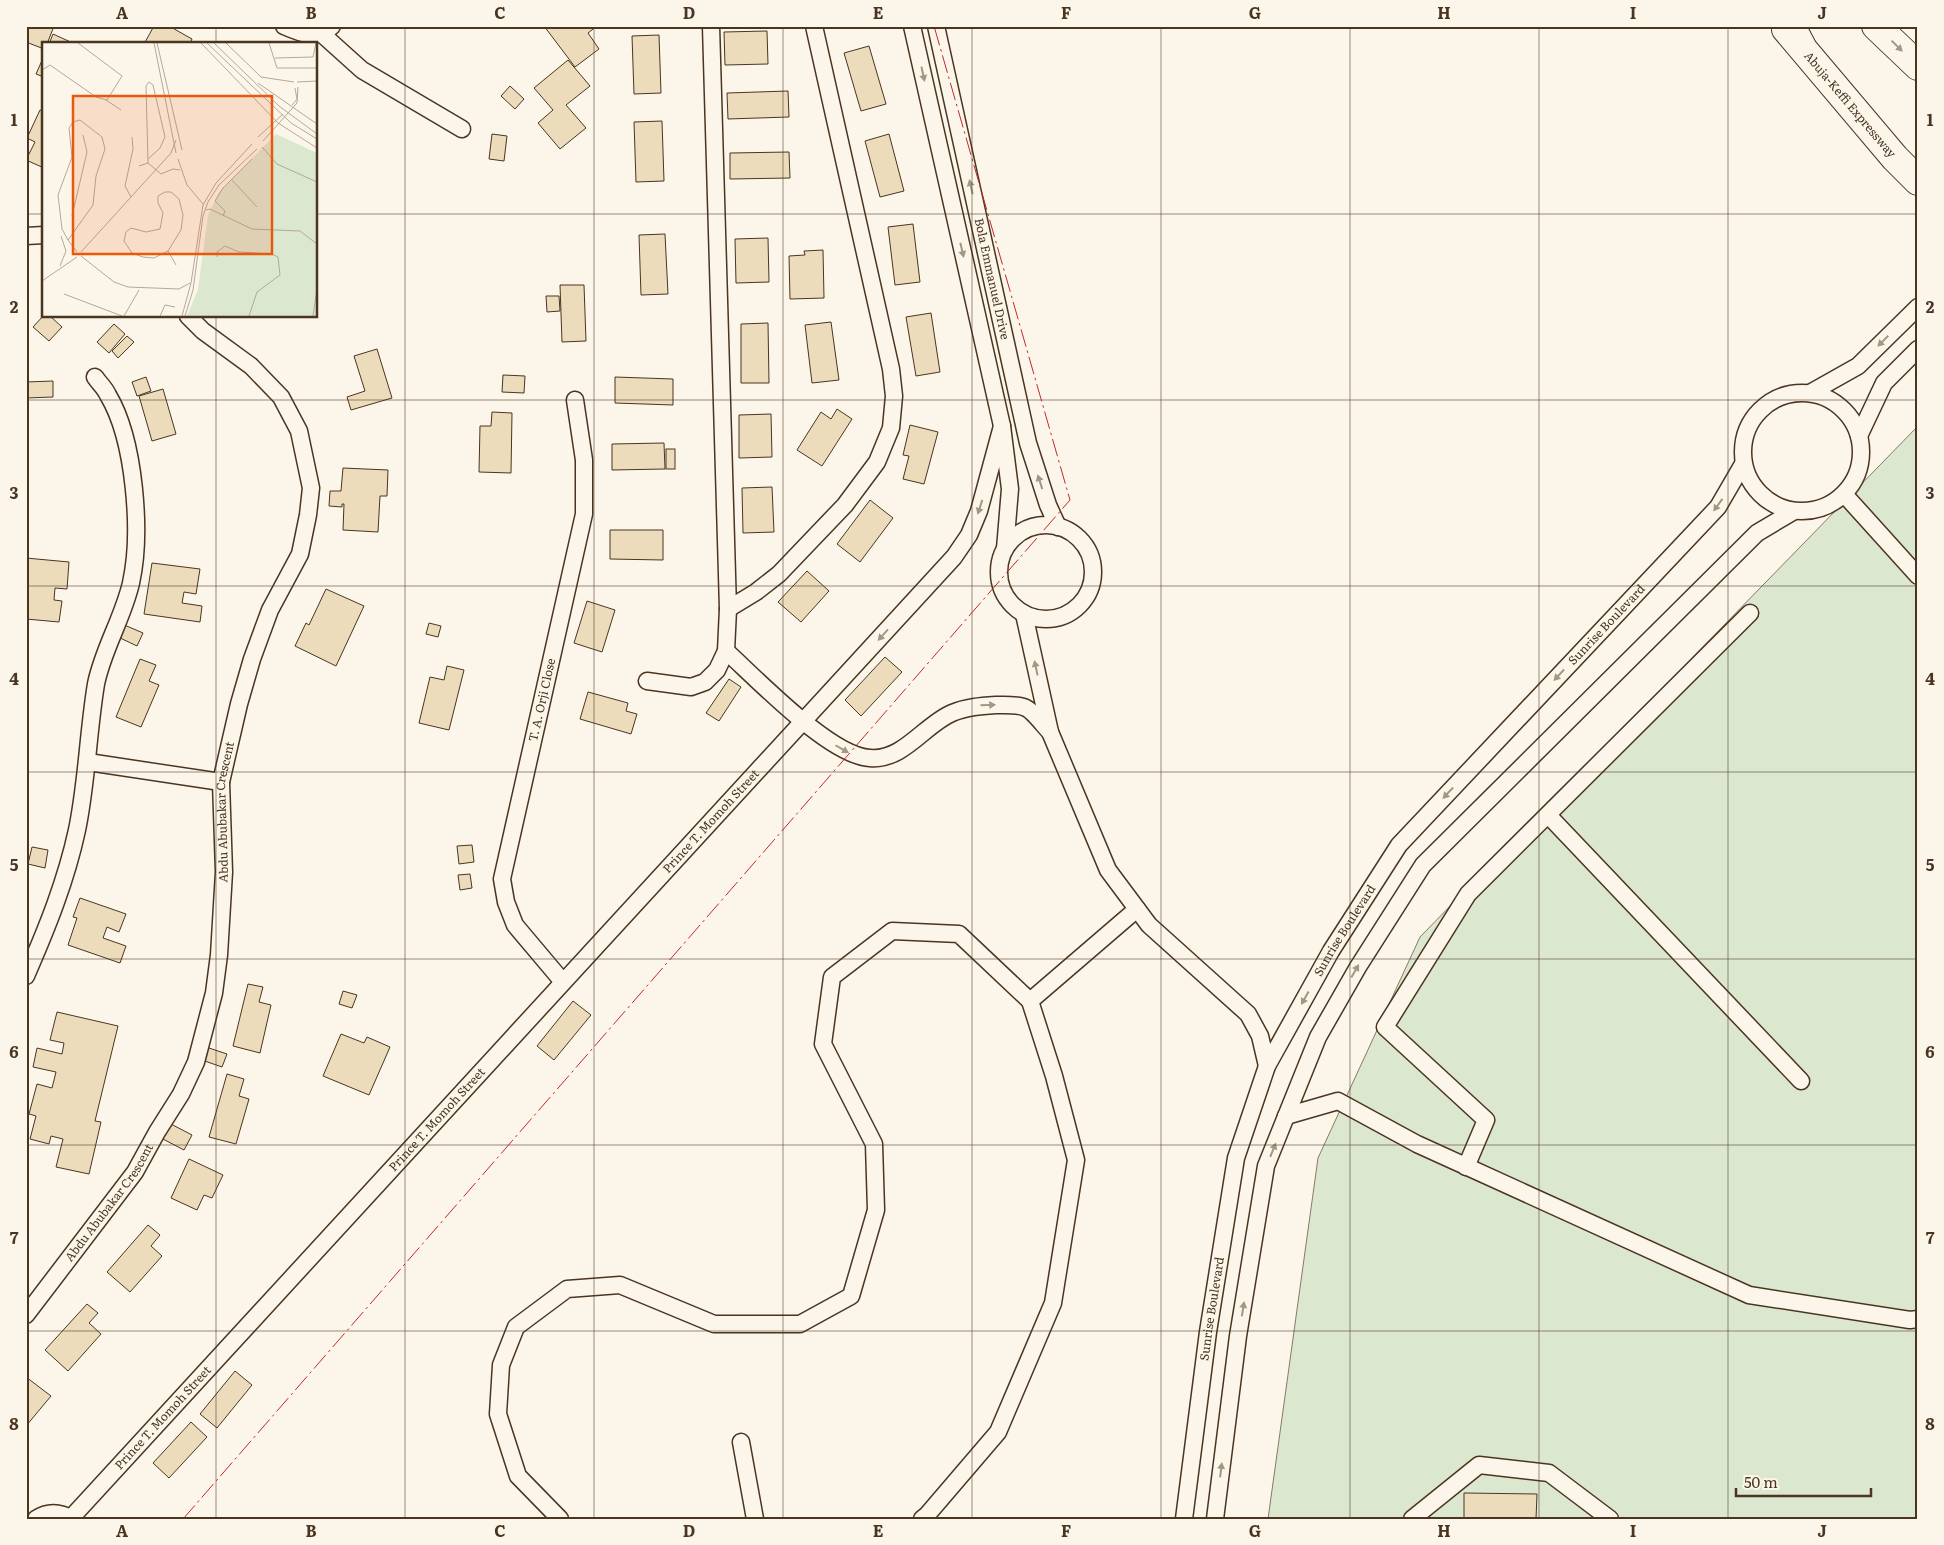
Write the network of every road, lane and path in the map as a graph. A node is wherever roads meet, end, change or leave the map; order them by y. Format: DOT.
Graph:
graph roads {
  1 [pos="284,26"];
  2 [pos="711,26"];
  3 [pos="814,26"];
  4 [pos="912,26"];
  5 [pos="936,26"];
  6 [pos="1783,26"];
  7 [pos="1876,26"];
  8 [pos="327,30"];
  9 [pos="1797,37"];
  10 [pos="1918,66"];
  11 [pos="462,129"];
  12 [pos="1918,181"];
  13 [pos="42,235"];
  14 [pos="26,236"];
  15 [pos="1918,306"];
  16 [pos="190,318"];
  17 [pos="1918,349"];
  18 [pos="95,377"];
  19 [pos="1810,393"];
  20 [pos="575,400"];
  21 [pos="1002,426"];
  22 [pos="1859,436"];
  23 [pos="1743,464"];
  24 [pos="1844,494"];
  25 [pos="1794,511"];
  26 [pos="1058,527"];
  27 [pos="1005,549"];
  28 [pos="1918,576"];
  29 [pos="728,609"];
  30 [pos="1750,613"];
  31 [pos="1024,614"];
  32 [pos="726,651"];
  33 [pos="646,681"];
  34 [pos="802,720"];
  35 [pos="1050,732"];
  36 [pos="88,762"];
  37 [pos="221,782"];
  38 [pos="1548,815"];
  39 [pos="1137,909"];
  40 [pos="26,976"];
  41 [pos="563,982"];
  42 [pos="1030,1002"];
  43 [pos="1267,1066"];
  44 [pos="1801,1081"];
  45 [pos="1286,1116"];
  46 [pos="1466,1167"];
  47 [pos="26,1315"];
  48 [pos="1918,1319"];
  49 [pos="741,1442"];
  50 [pos="26,1514"];
  51 [pos="71,1518"];
  52 [pos="926,1518"];
  53 [pos="30,1519"];
  54 [pos="36,1519"];
  55 [pos="560,1519"];
  56 [pos="755,1519"];
  57 [pos="1184,1519"];
  58 [pos="1215,1519"];
  59 [pos="1412,1519"];
  60 [pos="1610,1519"];
  1 -- 8 [label="street"];
  2 -- 29 [label="street"];
  3 -- 29 [label="street"];
  4 -- 21 [label="street, Bola Emmanuel Drive, one-way"];
  26 -- 5 [label="street, Bola Emmanuel Drive, one-way"];
  6 -- 9 [label="highway, Abuja-Keffi Expressway"];
  7 -- 10 [label="highway, one-way"];
  8 -- 11 [label="street"];
  9 -- 12 [label="highway, Abuja-Keffi Expressway"];
  13 -- 14 [label="street"];
  15 -- 19 [label="street, one-way"];
  16 -- 37 [label="street, Abdu Abubakar Crescent"];
  17 -- 22 [label="street"];
  18 -- 36 [label="street"];
  19 -- 22 [label="street"];
  19 -- 23 [label="street"];
  20 -- 41 [label="street, T. A. Orji Close"];
  21 -- 27 [label="street, Bola Emmanuel Drive"];
  21 -- 34 [label="street, Prince T. Momoh Street, one-way"];
  22 -- 24 [label="street"];
  23 -- 25 [label="street"];
  23 -- 43 [label="street, Sunrise Boulevard, one-way"];
  24 -- 25 [label="street"];
  24 -- 28 [label="street"];
  45 -- 25 [label="street, one-way"];
  26 -- 27 [label="street"];
  26 -- 31 [label="street"];
  27 -- 31 [label="street"];
  29 -- 32 [label="street"];
  30 -- 38 [label="street"];
  35 -- 31 [label="street, one-way"];
  32 -- 33 [label="street"];
  32 -- 34 [label="street"];
  34 -- 35 [label="street, one-way"];
  34 -- 41 [label="street, Prince T. Momoh Street"];
  35 -- 39 [label="street"];
  36 -- 37 [label="street"];
  36 -- 40 [label="street"];
  37 -- 47 [label="street, Abdu Abubakar Crescent"];
  38 -- 44 [label="street"];
  38 -- 46 [label="street"];
  39 -- 42 [label="street"];
  39 -- 43 [label="street"];
  41 -- 51 [label="street, Prince T. Momoh Street"];
  42 -- 52 [label="street"];
  42 -- 55 [label="street"];
  43 -- 57 [label="street, Sunrise Boulevard"];
  45 -- 46 [label="street"];
  58 -- 45 [label="street, one-way"];
  46 -- 48 [label="street"];
  49 -- 56 [label="street"];
  50 -- 53 [label="street"];
  51 -- 54 [label="street"];
  59 -- 60 [label="street"];
}
